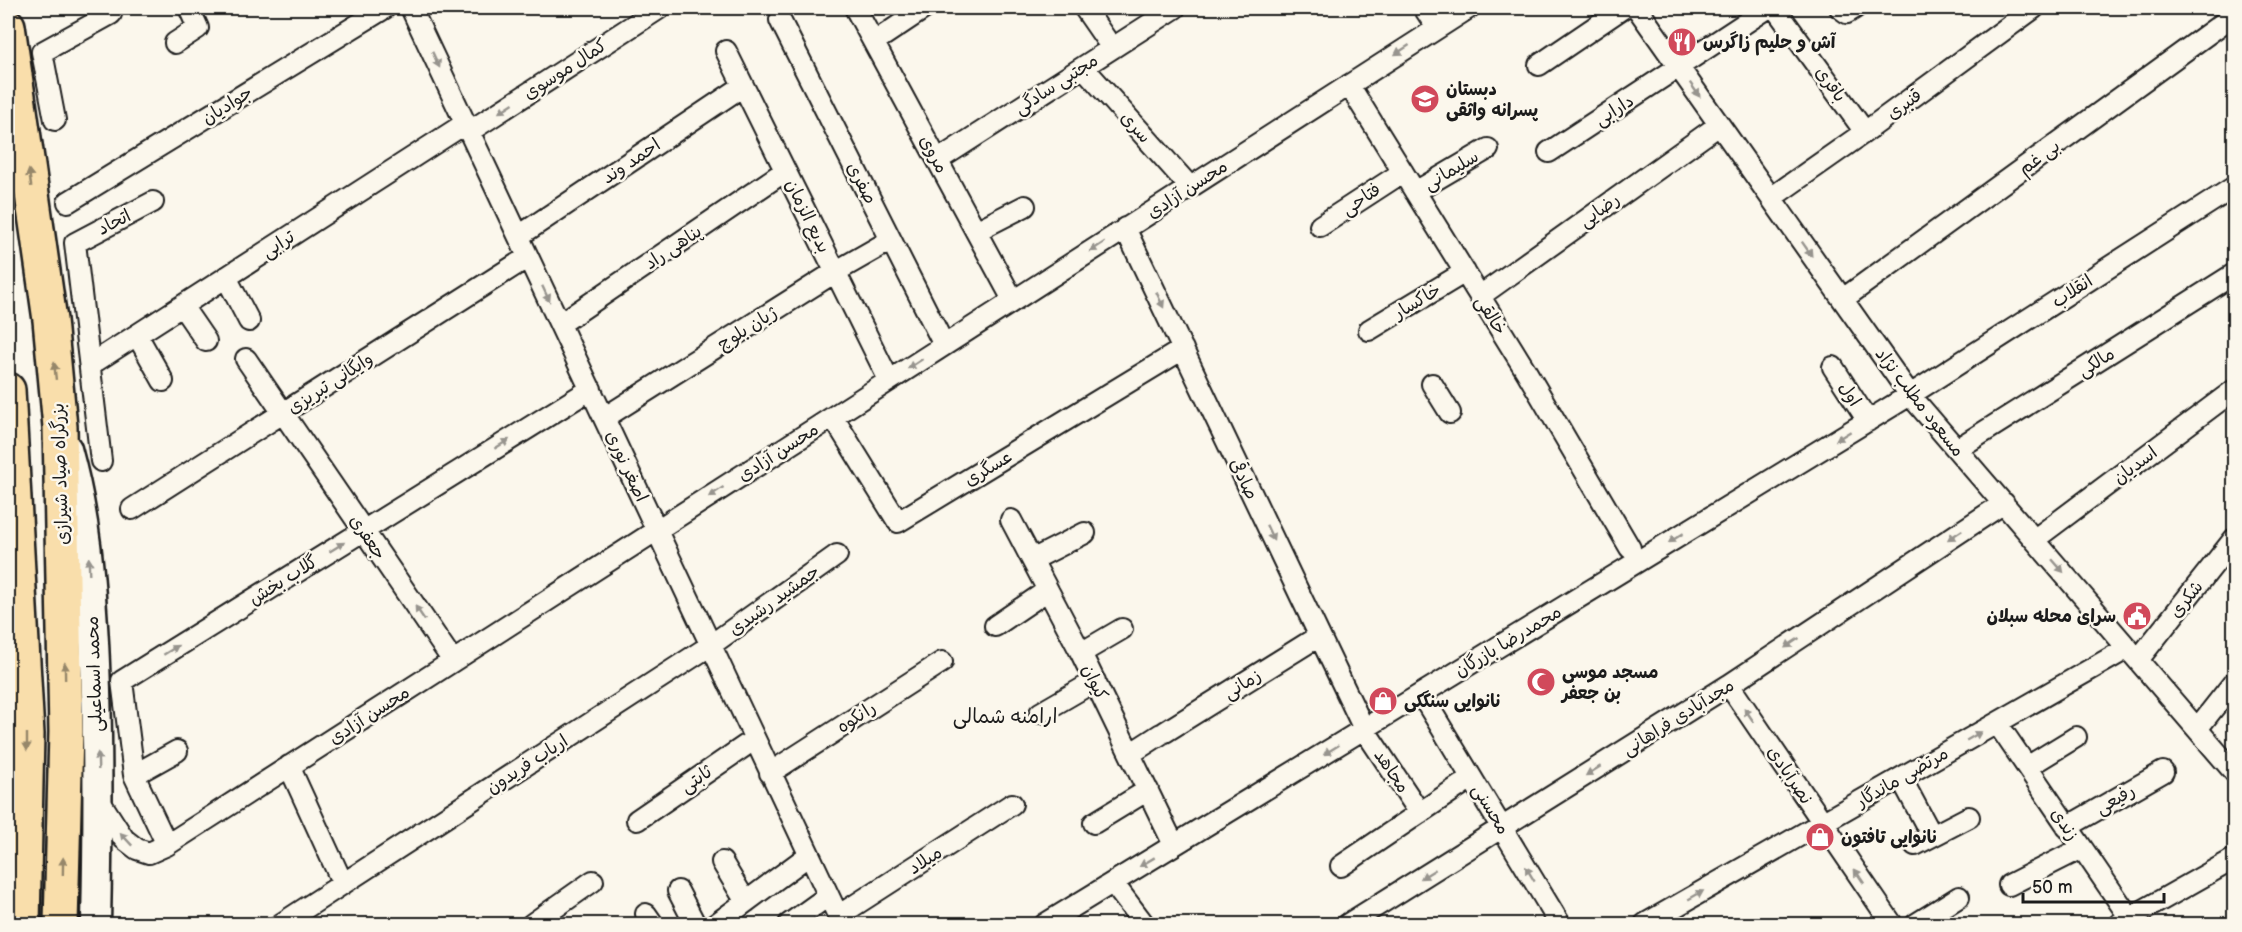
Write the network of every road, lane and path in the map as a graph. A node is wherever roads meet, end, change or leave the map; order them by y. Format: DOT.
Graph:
graph roads {
  1 [pos="108,8"];
  2 [pos="189,8"];
  3 [pos="385,8"];
  4 [pos="411,8"];
  5 [pos="660,8"];
  6 [pos="855,8"];
  7 [pos="926,8"];
  8 [pos="1175,8"];
  9 [pos="1424,8"];
  10 [pos="1469,8"];
  11 [pos="1623,8"];
  12 [pos="1636,8"];
  13 [pos="1768,8"];
  14 [pos="1775,8"];
  15 [pos="1840,8"];
  16 [pos="1855,8"];
  17 [pos="2034,8"];
  18 [pos="1085,9"];
  19 [pos="2235,15"];
  20 [pos="780,20"];
  21 [pos="8,26"];
  22 [pos="1437,28"];
  23 [pos="874,42"];
  24 [pos="175,43"];
  25 [pos="1112,48"];
  26 [pos="726,51"];
  27 [pos="1539,64"];
  28 [pos="1083,67"];
  29 [pos="1679,67"];
  30 [pos="1349,85"];
  31 [pos="743,86"];
  32 [pos="55,120"];
  33 [pos="1719,124"];
  34 [pos="468,127"];
  35 [pos="1865,132"];
  36 [pos="1488,149"];
  37 [pos="1549,152"];
  38 [pos="938,160"];
  39 [pos="785,171"];
  40 [pos="1402,172"];
  41 [pos="1190,187"];
  42 [pos="2235,187"];
  43 [pos="1415,192"];
  44 [pos="1771,198"];
  45 [pos="68,202"];
  46 [pos="153,202"];
  47 [pos="1025,206"];
  48 [pos="1320,226"];
  49 [pos="1125,228"];
  50 [pos="976,231"];
  51 [pos="519,236"];
  52 [pos="891,240"];
  53 [pos="528,256"];
  54 [pos="835,272"];
  55 [pos="1465,272"];
  56 [pos="2235,274"];
  57 [pos="226,277"];
  58 [pos="1479,296"];
  59 [pos="1843,299"];
  60 [pos="1013,300"];
  61 [pos="182,306"];
  62 [pos="249,321"];
  63 [pos="560,324"];
  64 [pos="1369,330"];
  65 [pos="137,335"];
  66 [pos="206,341"];
  67 [pos="944,345"];
  68 [pos="1183,349"];
  69 [pos="246,359"];
  70 [pos="90,365"];
  71 [pos="1833,367"];
  72 [pos="889,380"];
  73 [pos="163,381"];
  74 [pos="1432,384"];
  75 [pos="591,389"];
  76 [pos="8,390"];
  77 [pos="2235,390"];
  78 [pos="1910,395"];
  79 [pos="1450,413"];
  80 [pos="283,414"];
  81 [pos="833,417"];
  82 [pos="604,418"];
  83 [pos="1868,421"];
  84 [pos="60,427"];
  85 [pos="1957,449"];
  86 [pos="101,460"];
  87 [pos="2004,503"];
  88 [pos="132,509"];
  89 [pos="1011,520"];
  90 [pos="363,530"];
  91 [pos="657,530"];
  92 [pos="1085,533"];
  93 [pos="2035,539"];
  94 [pos="2235,539"];
  95 [pos="1630,548"];
  96 [pos="837,555"];
  97 [pos="1032,560"];
  98 [pos="1048,590"];
  99 [pos="995,626"];
  100 [pos="1122,628"];
  101 [pos="1319,636"];
  102 [pos="711,645"];
  103 [pos="1081,653"];
  104 [pos="2133,654"];
  105 [pos="453,661"];
  106 [pos="942,662"];
  107 [pos="1095,681"];
  108 [pos="2235,682"];
  109 [pos="1729,685"];
  110 [pos="1421,694"];
  111 [pos="1040,713"];
  112 [pos="1997,723"];
  113 [pos="1364,729"];
  114 [pos="2197,729"];
  115 [pos="2076,737"];
  116 [pos="755,739"];
  117 [pos="177,751"];
  118 [pos="1131,754"];
  119 [pos="289,766"];
  120 [pos="2027,768"];
  121 [pos="2163,772"];
  122 [pos="2235,772"];
  123 [pos="770,773"];
  124 [pos="134,775"];
  125 [pos="1901,777"];
  126 [pos="1461,785"];
  127 [pos="1148,790"];
  128 [pos="99,800"];
  129 [pos="1012,804"];
  130 [pos="1420,813"];
  131 [pos="1969,817"];
  132 [pos="637,820"];
  133 [pos="1094,823"];
  134 [pos="1823,823"];
  135 [pos="1502,827"];
  136 [pos="2067,827"];
  137 [pos="167,844"];
  138 [pos="1174,845"];
  139 [pos="2082,848"];
  140 [pos="809,855"];
  141 [pos="2235,859"];
  142 [pos="723,862"];
  143 [pos="1341,866"];
  144 [pos="593,881"];
  145 [pos="1113,883"];
  146 [pos="343,884"];
  147 [pos="2009,885"];
  148 [pos="678,891"];
  149 [pos="828,896"];
  150 [pos="1959,897"];
  151 [pos="746,902"];
  152 [pos="840,920"];
  153 [pos="2127,922"];
  154 [pos="23,924"];
  155 [pos="61,924"];
  156 [pos="96,924"];
  157 [pos="281,924"];
  158 [pos="532,924"];
  159 [pos="695,924"];
  160 [pos="716,924"];
  161 [pos="789,924"];
  162 [pos="1045,924"];
  163 [pos="1144,924"];
  164 [pos="1348,924"];
  165 [pos="1560,924"];
  166 [pos="1645,924"];
  167 [pos="1892,924"];
  168 [pos="1916,924"];
  1 -- 32 [label="street"];
  2 -- 24 [label="street"];
  3 -- 45 [label="street, جوادیان"];
  4 -- 34 [label="street, اصغر نوری, one-way"];
  5 -- 34 [label="street, کمال موسوی, one-way"];
  6 -- 23 [label="street, مروی"];
  7 -- 23 [label="street"];
  8 -- 25 [label="street, مجتبی سادگی"];
  9 -- 22 [label="street"];
  10 -- 22 [label="street, محسن آزادی"];
  11 -- 27 [label="street"];
  12 -- 29 [label="street, مسعود مطلب نژاد"];
  13 -- 29 [label="street, دارابی"];
  14 -- 35 [label="street, باقری"];
  15 -- 16 [label="street"];
  17 -- 35 [label="street, قنبری"];
  18 -- 25 [label="street"];
  19 -- 59 [label="street, بی غم"];
  20 -- 52 [label="street, صفری"];
  84 -- 21 [label="highway, بزرگراه صیاد شیرازی, one-way"];
  22 -- 30 [label="street, محسن آزادی, one-way"];
  23 -- 38 [label="street, مروی"];
  25 -- 28 [label="street, مجتبی سادگی"];
  26 -- 31 [label="street, بدیع الزمان"];
  28 -- 38 [label="street, مجتبی سادگی"];
  28 -- 41 [label="street, سری"];
  29 -- 33 [label="street, مسعود مطلب نژاد, one-way"];
  29 -- 37 [label="street, دارابی"];
  30 -- 40 [label="street, خالقی"];
  30 -- 41 [label="street, محسن آزادی"];
  31 -- 39 [label="street, بدیع الزمان"];
  31 -- 51 [label="street, احمد وند"];
  33 -- 44 [label="street, مسعود مطلب نژاد"];
  33 -- 58 [label="street, رضایی"];
  34 -- 51 [label="street, اصغر نوری"];
  34 -- 57 [label="street, ترابی"];
  35 -- 44 [label="street, قنبری"];
  36 -- 43 [label="street, سلیمانی"];
  38 -- 50 [label="street, مروی"];
  39 -- 54 [label="street, بدیع الزمان"];
  39 -- 63 [label="street, پناهی راد"];
  40 -- 43 [label="street, خالقی"];
  40 -- 48 [label="street, فتاحی"];
  41 -- 49 [label="street, محسن آزادی"];
  42 -- 78 [label="street, انقلاب"];
  43 -- 55 [label="street, خالقی"];
  44 -- 59 [label="street, مسعود مطلب نژاد, one-way"];
  46 -- 70 [label="street, اتحاد"];
  47 -- 50 [label="street"];
  49 -- 60 [label="street, محسن آزادی, one-way"];
  49 -- 68 [label="street, صادقی, one-way"];
  50 -- 60 [label="street, مروی"];
  51 -- 53 [label="street, اصغر نوری"];
  52 -- 54 [label="street, ژیان بلوچ"];
  52 -- 67 [label="street, صفری"];
  53 -- 63 [label="street, اصغر نوری, one-way"];
  53 -- 80 [label="street, وایگانی تبریزی"];
  54 -- 72 [label="street, بدیع الزمان"];
  54 -- 82 [label="street, ژیان بلوچ"];
  55 -- 58 [label="street, خالقی"];
  55 -- 64 [label="street, خاکسار"];
  56 -- 85 [label="street, مالکی"];
  57 -- 61 [label="street, ترابی"];
  57 -- 62 [label="street"];
  58 -- 95 [label="street, خالقی"];
  59 -- 78 [label="street, مسعود مطلب نژاد"];
  60 -- 67 [label="street, محسن آزادی"];
  61 -- 65 [label="street, ترابی"];
  61 -- 66 [label="street"];
  63 -- 75 [label="street, اصغر نوری"];
  65 -- 70 [label="street, ترابی"];
  65 -- 73 [label="street"];
  67 -- 72 [label="street, محسن آزادی, one-way"];
  68 -- 81 [label="street, عسگری"];
  68 -- 101 [label="street, صادقی, one-way"];
  69 -- 80 [label="street, جعفری"];
  70 -- 86 [label="street"];
  71 -- 83 [label="street, اول"];
  72 -- 81 [label="street, محسن آزادی"];
  74 -- 79 [label="street"];
  75 -- 82 [label="street, اصغر نوری"];
  90 -- 75 [label="street, گلاب بخش, one-way"];
  76 -- 154 [label="highway, one-way"];
  77 -- 93 [label="street, اسدیان"];
  78 -- 83 [label="street, محمدرضا بازرگان"];
  78 -- 85 [label="street, مسعود مطلب نژاد"];
  80 -- 88 [label="street, وایگانی تبریزی"];
  80 -- 90 [label="street, جعفری"];
  81 -- 91 [label="street, محسن آزادی, one-way"];
  82 -- 91 [label="street, اصغر نوری"];
  83 -- 110 [label="street, محمدرضا بازرگان, one-way"];
  128 -- 84 [label="main road, محمد اسماعیلی, one-way"];
  155 -- 84 [label="highway, بزرگراه صیاد شیرازی, one-way"];
  85 -- 87 [label="street, مسعود مطلب نژاد"];
  87 -- 93 [label="street, مسعود مطلب نژاد"];
  87 -- 109 [label="street, مجدآبادی فراهانی, one-way"];
  89 -- 97 [label="street, کیوان"];
  105 -- 90 [label="street, جعفری, one-way"];
  124 -- 90 [label="street, گلاب بخش, one-way"];
  91 -- 102 [label="street, اصغر نوری"];
  91 -- 105 [label="street, محسن آزادی"];
  92 -- 97 [label="street"];
  93 -- 104 [label="street, مسعود مطلب نژاد, one-way"];
  94 -- 104 [label="street, شکری"];
  96 -- 102 [label="street, جمشید رشیدی"];
  97 -- 98 [label="street, کیوان"];
  98 -- 99 [label="street"];
  98 -- 103 [label="street, کیوان"];
  100 -- 103 [label="street"];
  101 -- 113 [label="street, صادقی"];
  101 -- 118 [label="street, زمانی"];
  102 -- 116 [label="street, اصغر نوری"];
  102 -- 146 [label="street, ارباب فریدون"];
  103 -- 107 [label="street, کیوان"];
  104 -- 112 [label="street, مرتضی ماندگار"];
  104 -- 114 [label="street, مسعود مطلب نژاد"];
  105 -- 119 [label="street, محسن آزادی"];
  106 -- 123 [label="street, رانکوه"];
  107 -- 111 [label="street"];
  107 -- 118 [label="street, کیوان"];
  108 -- 114 [label="street"];
  134 -- 109 [label="street, نصرآبادی, one-way"];
  109 -- 135 [label="street, مجدآبادی فراهانی, one-way"];
  110 -- 113 [label="street, محمدرضا بازرگان"];
  110 -- 135 [label="street, محسنی"];
  112 -- 120 [label="street, زندی"];
  125 -- 112 [label="street, مرتضی ماندگار, one-way"];
  113 -- 130 [label="street, مجاهد"];
  113 -- 138 [label="street, محمدرضا بازرگان, one-way"];
  114 -- 122 [label="street, مسعود مطلب نژاد"];
  115 -- 120 [label="street"];
  116 -- 123 [label="street, اصغر نوری"];
  116 -- 132 [label="street, ثابتی"];
  117 -- 124 [label="street"];
  118 -- 127 [label="street, کیوان"];
  119 -- 137 [label="street, محسن آزادی"];
  119 -- 146 [label="street"];
  120 -- 136 [label="street, زندی"];
  121 -- 136 [label="street, رفیعی"];
  123 -- 140 [label="street, اصغر نوری"];
  124 -- 137 [label="street, گلاب بخش"];
  125 -- 131 [label="street"];
  125 -- 134 [label="street, مرتضی ماندگار"];
  126 -- 130 [label="street, مجاهد"];
  127 -- 133 [label="street"];
  127 -- 138 [label="street, کیوان"];
  137 -- 128 [label="street, محسن آزادی, one-way"];
  128 -- 156 [label="main road, محمد اسماعیلی"];
  129 -- 152 [label="street, میلاد"];
  130 -- 143 [label="street, مجاهد"];
  166 -- 134 [label="street, مرتضی ماندگار, one-way"];
  167 -- 134 [label="street, نصرآبادی, one-way"];
  135 -- 164 [label="street, مجدآبادی فراهانی, one-way"];
  165 -- 135 [label="street, محسنی, one-way"];
  136 -- 139 [label="street, زندی"];
  138 -- 145 [label="street, محمدرضا بازرگان, one-way"];
  139 -- 147 [label="street"];
  139 -- 153 [label="street, زندی"];
  140 -- 149 [label="street, اصغر نوری"];
  140 -- 151 [label="street"];
  141 -- 153 [label="street"];
  142 -- 151 [label="street"];
  144 -- 158 [label="street"];
  145 -- 162 [label="street, محمدرضا بازرگان"];
  145 -- 163 [label="street"];
  146 -- 157 [label="street, ارباب فریدون"];
  148 -- 159 [label="street"];
  149 -- 152 [label="street, اصغر نوری"];
  149 -- 161 [label="street"];
  150 -- 168 [label="street"];
  151 -- 160 [label="street"];
}
